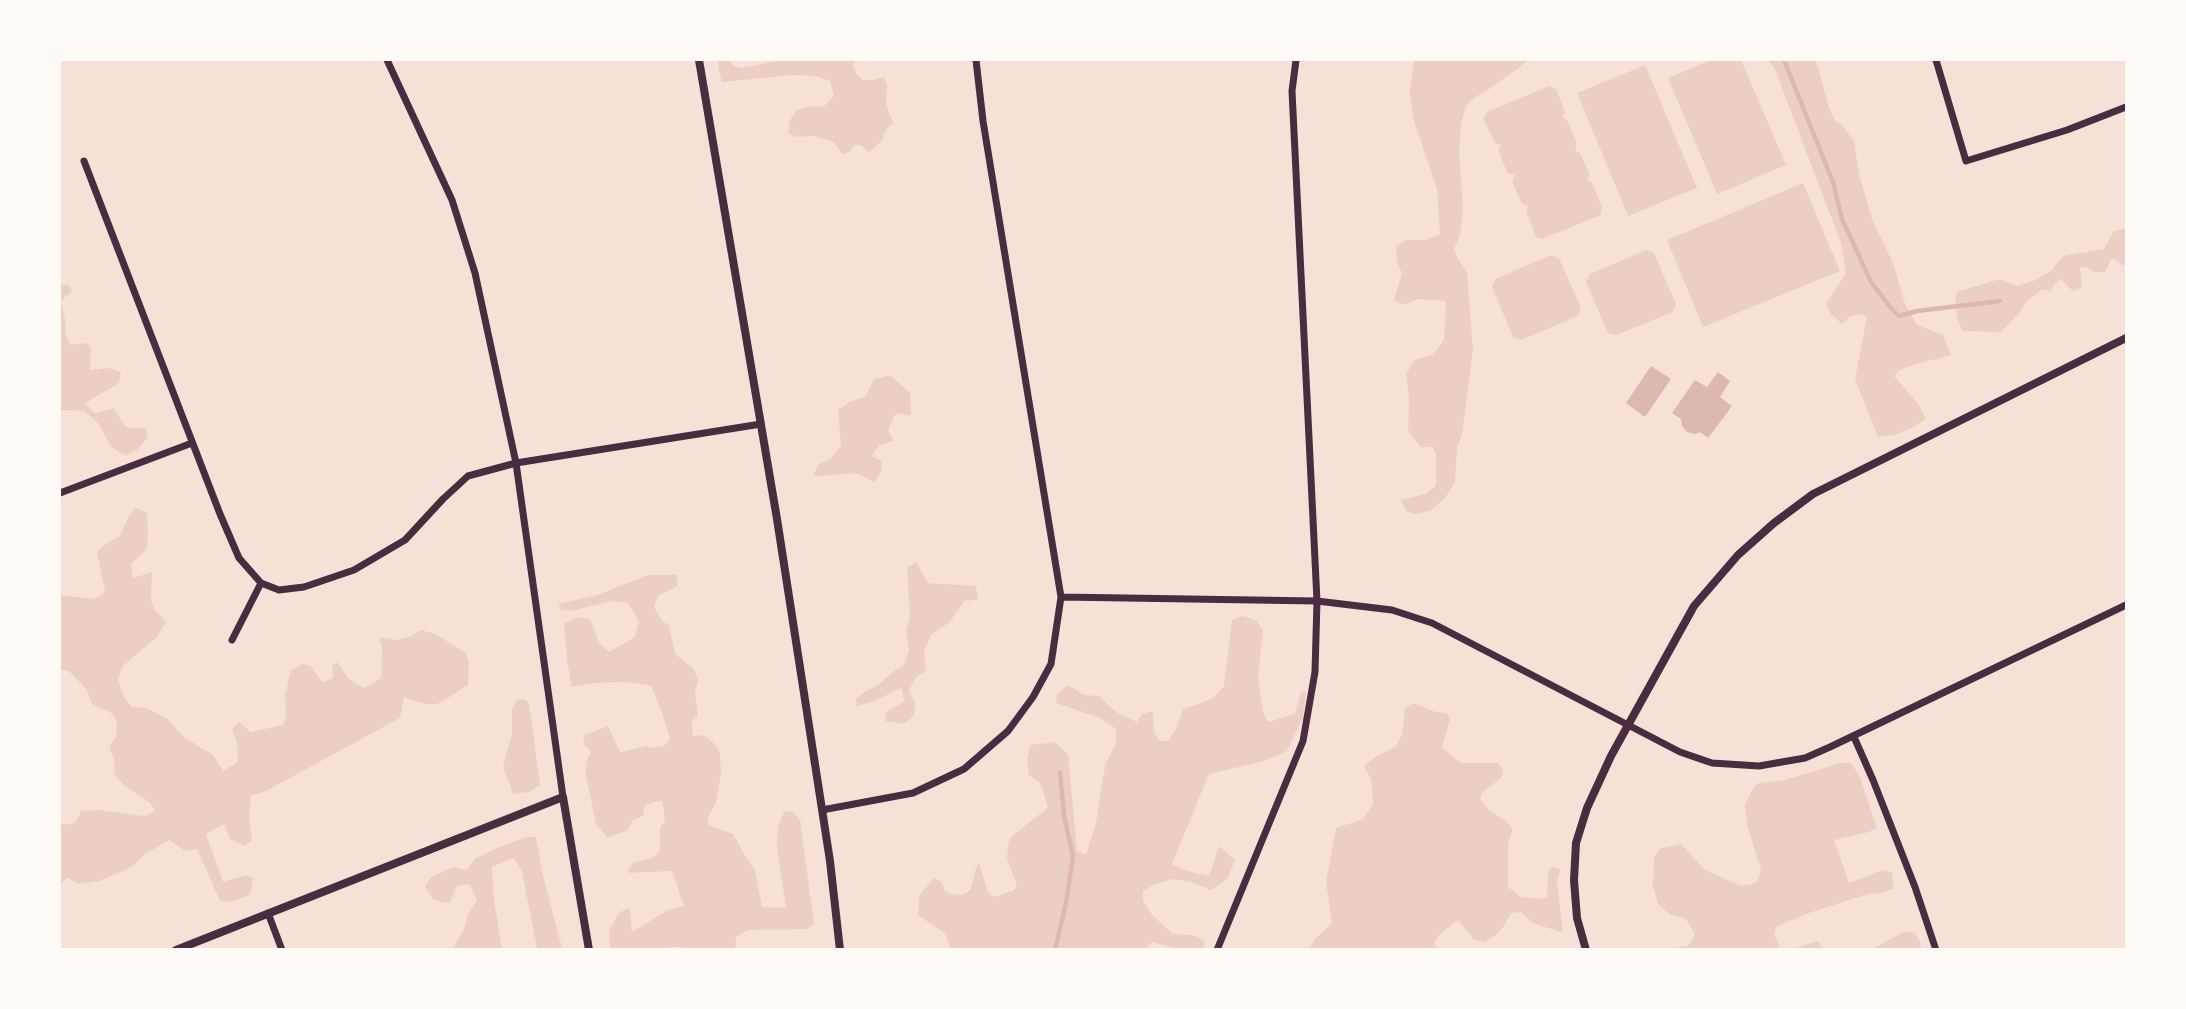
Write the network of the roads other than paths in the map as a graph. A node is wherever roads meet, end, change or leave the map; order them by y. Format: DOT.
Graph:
graph roads {
  1 [pos="387,60"];
  2 [pos="699,60"];
  3 [pos="976,60"];
  4 [pos="1296,60"];
  5 [pos="1936,60"];
  6 [pos="2126,107"];
  7 [pos="84,161"];
  8 [pos="2126,338"];
  9 [pos="761,424"];
  10 [pos="192,443"];
  11 [pos="516,463"];
  12 [pos="60,493"];
  13 [pos="261,583"];
  14 [pos="1061,597"];
  15 [pos="1317,601"];
  16 [pos="2126,605"];
  17 [pos="232,640"];
  18 [pos="1628,725"];
  19 [pos="1854,737"];
  20 [pos="563,797"];
  21 [pos="822,810"];
  22 [pos="268,913"];
  23 [pos="176,950"];
  24 [pos="282,950"];
  25 [pos="589,950"];
  26 [pos="840,950"];
  27 [pos="1217,950"];
  28 [pos="1586,950"];
  29 [pos="1936,950"];
  1 -- 11 [label="street"];
  2 -- 9 [label="street"];
  3 -- 14 [label="street"];
  4 -- 15 [label="street"];
  5 -- 6 [label="street"];
  7 -- 10 [label="street"];
  8 -- 18 [label="street"];
  9 -- 11 [label="street"];
  9 -- 21 [label="street"];
  10 -- 12 [label="street"];
  10 -- 13 [label="street"];
  11 -- 13 [label="street"];
  11 -- 20 [label="street"];
  13 -- 17 [label="street"];
  14 -- 15 [label="street"];
  14 -- 21 [label="street"];
  15 -- 18 [label="street"];
  15 -- 27 [label="street"];
  16 -- 19 [label="street"];
  18 -- 19 [label="street"];
  18 -- 28 [label="street"];
  19 -- 29 [label="street"];
  20 -- 22 [label="street"];
  20 -- 25 [label="street"];
  21 -- 26 [label="street"];
  22 -- 23 [label="street"];
  22 -- 24 [label="street"];
}
